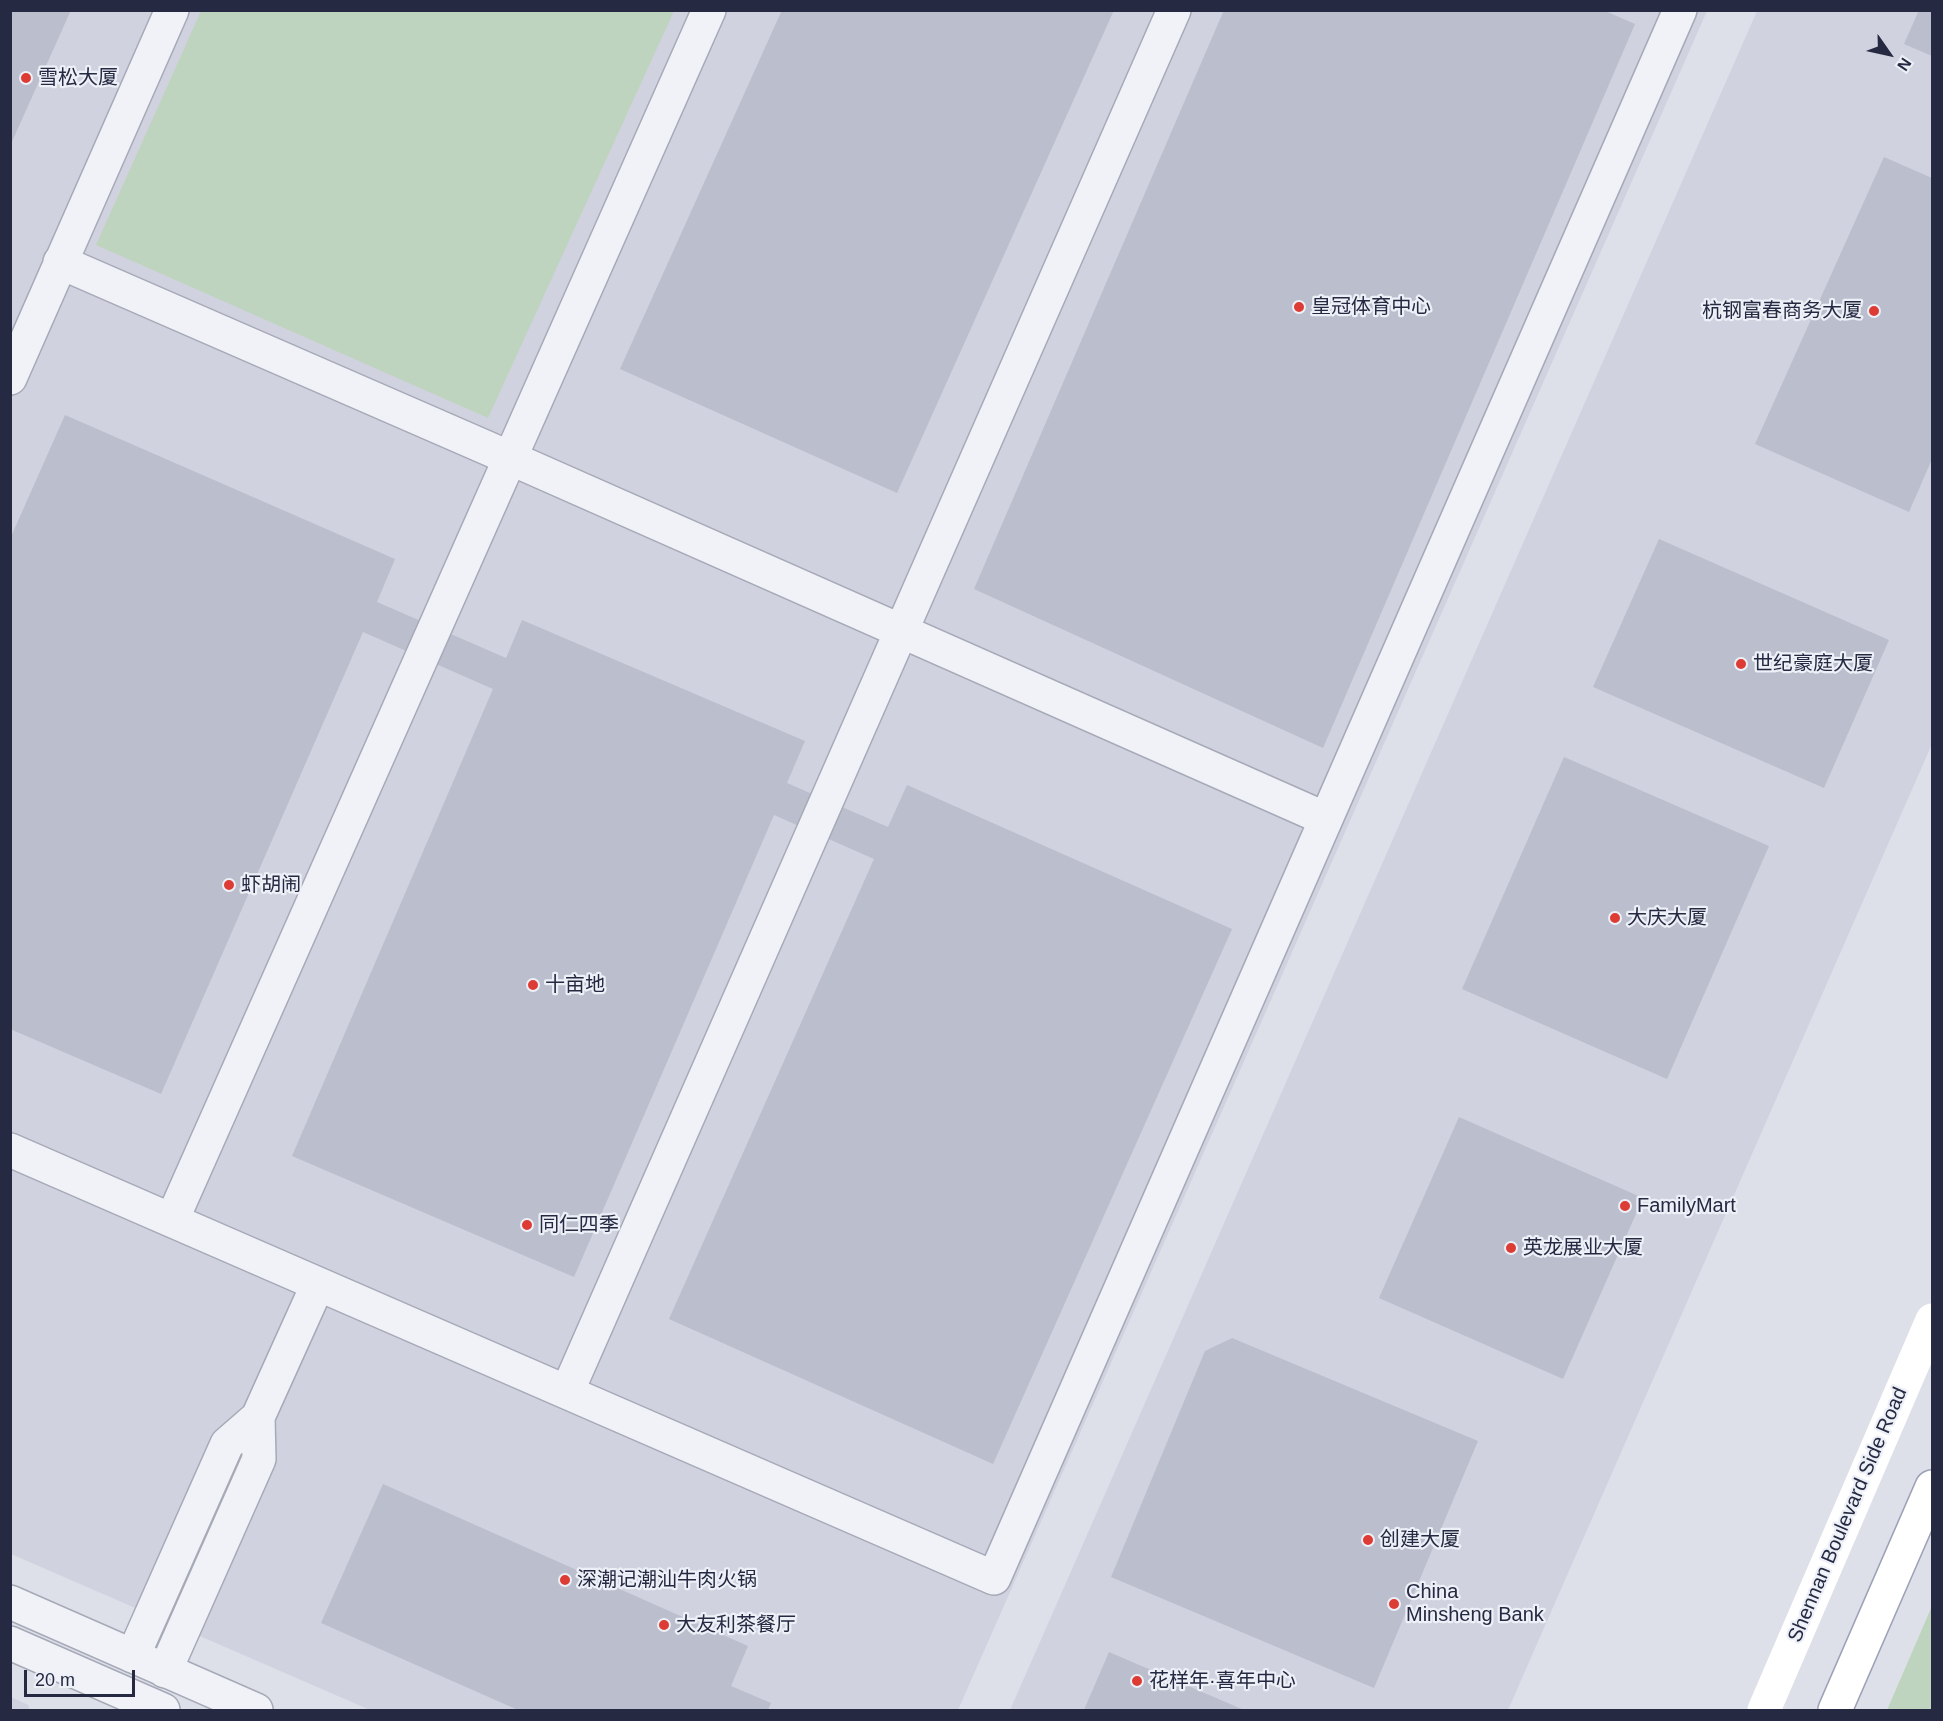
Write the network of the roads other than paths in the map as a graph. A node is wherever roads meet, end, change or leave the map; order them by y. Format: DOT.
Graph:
graph roads {
  1 [pos="172,10"];
  2 [pos="709,10"];
  3 [pos="1174,10"];
  4 [pos="1680,10"];
  5 [pos="60,262"];
  6 [pos="10,378"];
  7 [pos="510,458"];
  8 [pos="902,631"];
  9 [pos="1326,819"];
  10 [pos="10,1150"];
  11 [pos="172,1220"];
  12 [pos="318,1284"];
  13 [pos="1932,1320"];
  14 [pos="567,1392"];
  15 [pos="258,1417"];
  16 [pos="1932,1487"];
  17 [pos="10,1602"];
  18 [pos="10,1643"];
  19 [pos="133,1656"];
  20 [pos="165,1671"];
  21 [pos="114,1701"];
  22 [pos="153,1709"];
  23 [pos="256,1710"];
  24 [pos="1764,1710"];
  25 [pos="1835,1710"];
  1 -- 5 [label="street"];
  2 -- 7 [label="street"];
  3 -- 8 [label="street"];
  4 -- 9 [label="street"];
  5 -- 6 [label="street"];
  5 -- 7 [label="street"];
  7 -- 8 [label="street"];
  7 -- 11 [label="street"];
  8 -- 9 [label="street"];
  8 -- 14 [label="street"];
  9 -- 14 [label="street"];
  10 -- 11 [label="street"];
  11 -- 12 [label="street"];
  12 -- 14 [label="street"];
  12 -- 15 [label="street"];
  13 -- 24 [label="main road, Shennan Boulevard Side Road"];
  15 -- 19 [label="street"];
  15 -- 20 [label="street"];
  16 -- 25 [label="main road"];
  17 -- 19 [label="street"];
  18 -- 21 [label="street"];
  19 -- 20 [label="street"];
  19 -- 21 [label="street"];
  20 -- 22 [label="street"];
  20 -- 23 [label="street"];
  21 -- 22 [label="street"];
}
